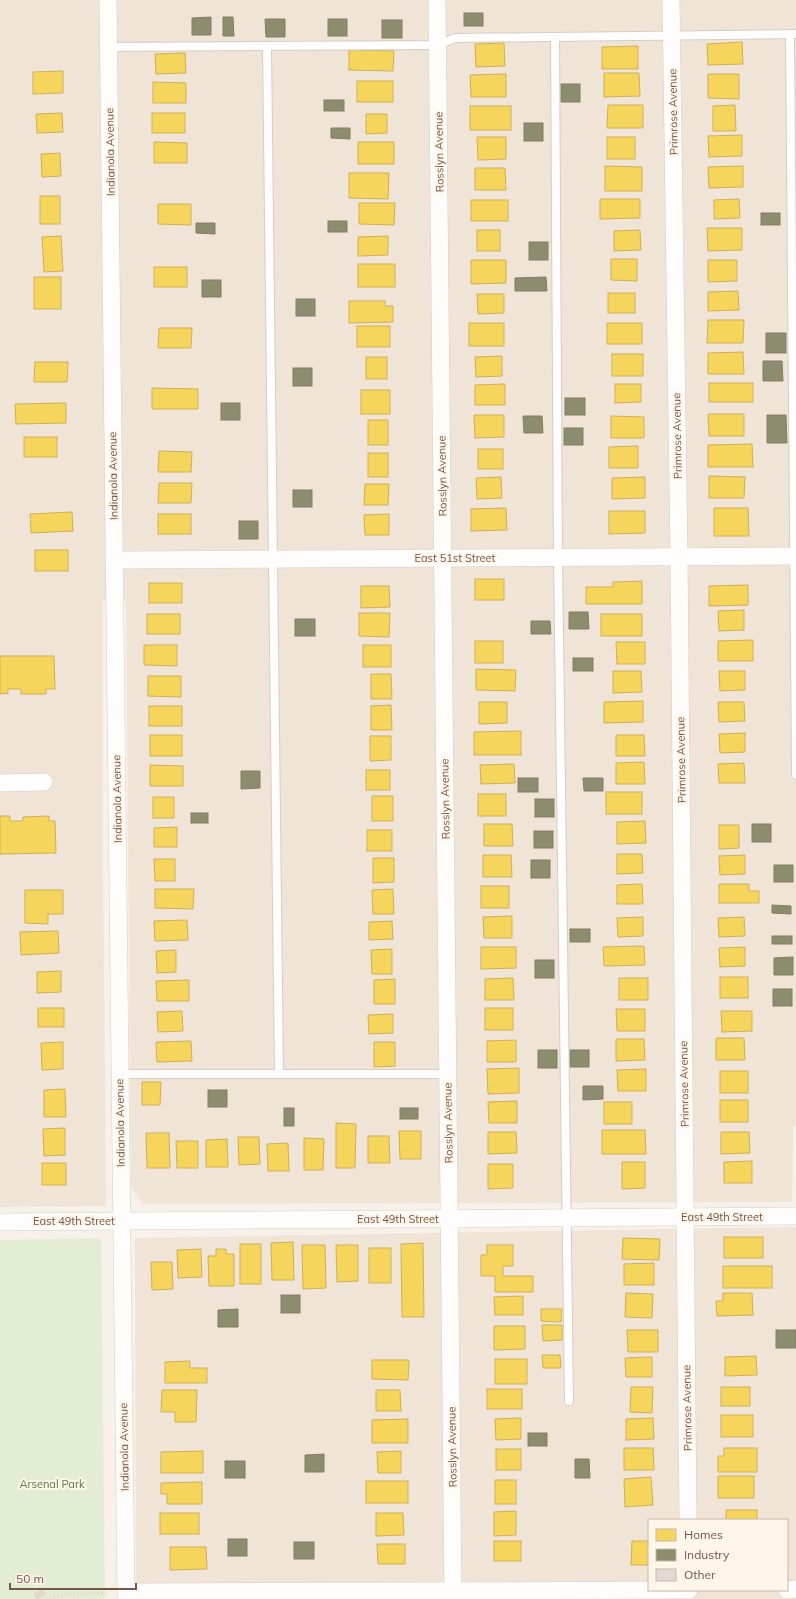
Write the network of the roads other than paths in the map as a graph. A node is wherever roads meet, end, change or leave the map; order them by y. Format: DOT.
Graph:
graph roads {
  1 [pos="108,0"];
  2 [pos="437,0"];
  3 [pos="671,0"];
  4 [pos="793,34"];
  5 [pos="672,36"];
  6 [pos="555,37"];
  7 [pos="438,45"];
  8 [pos="266,46"];
  9 [pos="108,47"];
  10 [pos="795,556"];
  11 [pos="558,557"];
  12 [pos="679,557"];
  13 [pos="443,558"];
  14 [pos="274,559"];
  15 [pos="114,560"];
  16 [pos="796,776"];
  17 [pos="44,782"];
  18 [pos="0,783"];
  19 [pos="120,1074"];
  20 [pos="279,1074"];
  21 [pos="448,1074"];
  22 [pos="796,1216"];
  23 [pos="685,1217"];
  24 [pos="567,1218"];
  25 [pos="449,1219"];
  26 [pos="121,1221"];
  27 [pos="0,1222"];
  28 [pos="569,1401"];
  29 [pos="688,1519"];
  30 [pos="648,1591"];
  31 [pos="453,1595"];
  32 [pos="126,1596"];
  1 -- 9 [label="street, Indianola Avenue"];
  2 -- 7 [label="street, Rosslyn Avenue"];
  3 -- 5 [label="street, Primrose Avenue"];
  4 -- 5 [label="lane"];
  4 -- 10 [label="lane"];
  5 -- 6 [label="lane"];
  5 -- 12 [label="street, Primrose Avenue"];
  6 -- 7 [label="lane"];
  6 -- 11 [label="lane"];
  7 -- 8 [label="lane"];
  7 -- 13 [label="street, Rosslyn Avenue"];
  8 -- 9 [label="lane"];
  8 -- 14 [label="lane"];
  9 -- 15 [label="street, Indianola Avenue"];
  10 -- 12 [label="street, East 51st Street"];
  10 -- 16 [label="lane"];
  11 -- 12 [label="street, East 51st Street"];
  11 -- 13 [label="street, East 51st Street"];
  11 -- 24 [label="lane"];
  12 -- 23 [label="street, Primrose Avenue"];
  13 -- 14 [label="street, East 51st Street"];
  13 -- 21 [label="street, Rosslyn Avenue"];
  14 -- 15 [label="street, East 51st Street"];
  14 -- 20 [label="lane"];
  15 -- 19 [label="street, Indianola Avenue"];
  17 -- 18 [label="street"];
  19 -- 20 [label="lane"];
  19 -- 26 [label="street, Indianola Avenue"];
  20 -- 21 [label="lane"];
  21 -- 25 [label="street, Rosslyn Avenue"];
  22 -- 23 [label="street, East 49th Street"];
  23 -- 24 [label="street, East 49th Street"];
  23 -- 29 [label="street, Primrose Avenue"];
  24 -- 25 [label="street, East 49th Street"];
  24 -- 28 [label="lane"];
  25 -- 26 [label="street, East 49th Street"];
  25 -- 31 [label="street, Rosslyn Avenue"];
  26 -- 27 [label="street, East 49th Street"];
  26 -- 32 [label="street, Indianola Avenue"];
  30 -- 31 [label="street"];
  31 -- 32 [label="street"];
}
